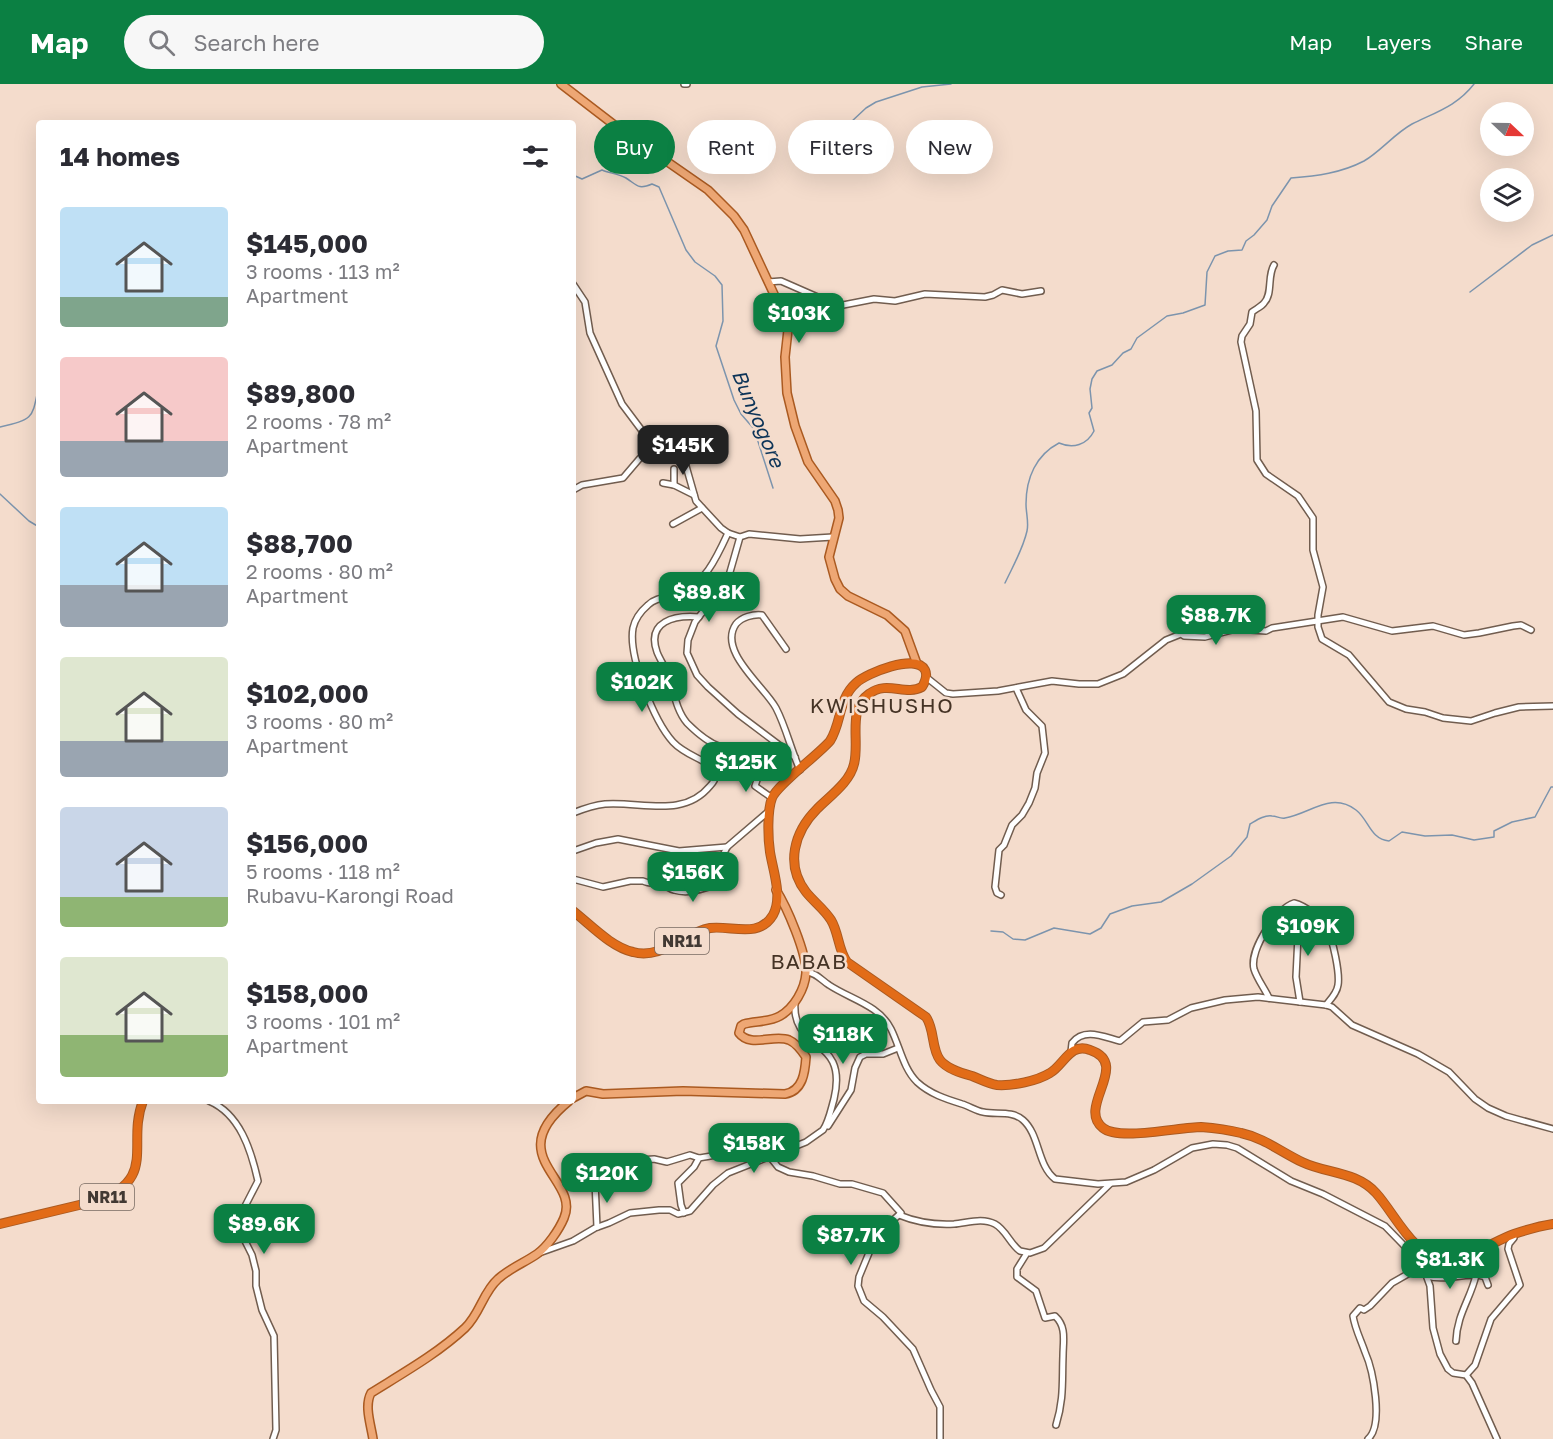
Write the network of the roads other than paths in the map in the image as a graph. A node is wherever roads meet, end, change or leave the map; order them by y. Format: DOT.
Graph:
graph roads {
  1 [pos="561,84"];
  2 [pos="1274,266"];
  3 [pos="768,282"];
  4 [pos="576,288"];
  5 [pos="1041,291"];
  6 [pos="652,444"];
  7 [pos="674,470"];
  8 [pos="663,483"];
  9 [pos="674,485"];
  10 [pos="576,488"];
  11 [pos="694,495"];
  12 [pos="702,508"];
  13 [pos="673,524"];
  14 [pos="728,533"];
  15 [pos="740,537"];
  16 [pos="833,537"];
  17 [pos="699,617"];
  18 [pos="1318,622"];
  19 [pos="1531,630"];
  20 [pos="786,649"];
  21 [pos="917,664"];
  22 [pos="926,677"];
  23 [pos="1016,688"];
  24 [pos="1553,706"];
  25 [pos="795,757"];
  26 [pos="800,770"];
  27 [pos="772,798"];
  28 [pos="769,811"];
  29 [pos="576,812"];
  30 [pos="727,847"];
  31 [pos="576,850"];
  32 [pos="576,880"];
  33 [pos="776,890"];
  34 [pos="1001,896"];
  35 [pos="576,914"];
  36 [pos="1274,921"];
  37 [pos="1298,936"];
  38 [pos="1330,937"];
  39 [pos="806,972"];
  40 [pos="1269,998"];
  41 [pos="795,1001"];
  42 [pos="1300,1002"];
  43 [pos="1326,1005"];
  44 [pos="898,1048"];
  45 [pos="1071,1053"];
  46 [pos="576,1096"];
  47 [pos="142,1104"];
  48 [pos="215,1104"];
  49 [pos="565,1104"];
  50 [pos="1553,1128"];
  51 [pos="824,1130"];
  52 [pos="770,1156"];
  53 [pos="699,1158"];
  54 [pos="757,1161"];
  55 [pos="620,1171"];
  56 [pos="595,1182"];
  57 [pos="1110,1184"];
  58 [pos="684,1213"];
  59 [pos="899,1215"];
  60 [pos="0,1224"];
  61 [pos="1553,1224"];
  62 [pos="597,1227"];
  63 [pos="1513,1234"];
  64 [pos="1027,1253"];
  65 [pos="538,1254"];
  66 [pos="1430,1255"];
  67 [pos="1422,1264"];
  68 [pos="1476,1275"];
  69 [pos="1427,1276"];
  70 [pos="1488,1285"];
  71 [pos="1456,1341"];
  72 [pos="1466,1375"];
  73 [pos="1056,1425"];
  74 [pos="273,1439"];
  75 [pos="373,1439"];
  76 [pos="940,1439"];
  77 [pos="1368,1439"];
  78 [pos="1497,1439"];
  1 -- 3 [label="main road"];
  2 -- 18 [label="street"];
  3 -- 5 [label="street"];
  3 -- 16 [label="main road"];
  4 -- 6 [label="street"];
  6 -- 10 [label="street"];
  6 -- 11 [label="street"];
  7 -- 9 [label="street"];
  8 -- 9 [label="street"];
  9 -- 11 [label="street"];
  11 -- 12 [label="street"];
  12 -- 13 [label="street"];
  12 -- 14 [label="street"];
  14 -- 15 [label="street"];
  14 -- 29 [label="street"];
  15 -- 16 [label="street"];
  15 -- 17 [label="street"];
  16 -- 21 [label="main road"];
  17 -- 25 [label="street"];
  17 -- 27 [label="street"];
  18 -- 19 [label="street"];
  18 -- 23 [label="street"];
  18 -- 24 [label="street"];
  20 -- 25 [label="street"];
  21 -- 22 [label="highway"];
  21 -- 26 [label="highway"];
  22 -- 23 [label="street"];
  22 -- 45 [label="highway"];
  23 -- 34 [label="street"];
  25 -- 26 [label="street"];
  26 -- 27 [label="highway"];
  27 -- 28 [label="highway, NR11"];
  28 -- 30 [label="street"];
  28 -- 33 [label="highway, NR11"];
  30 -- 31 [label="street"];
  30 -- 32 [label="street"];
  33 -- 35 [label="highway, NR11"];
  33 -- 39 [label="main road"];
  36 -- 37 [label="street"];
  36 -- 38 [label="street"];
  36 -- 40 [label="street"];
  37 -- 38 [label="street"];
  37 -- 42 [label="street"];
  38 -- 43 [label="street"];
  39 -- 41 [label="main road"];
  39 -- 44 [label="street"];
  40 -- 42 [label="street"];
  40 -- 45 [label="street"];
  41 -- 46 [label="main road"];
  41 -- 51 [label="street"];
  42 -- 43 [label="street"];
  43 -- 50 [label="street"];
  44 -- 51 [label="street"];
  44 -- 57 [label="street"];
  45 -- 66 [label="highway"];
  47 -- 60 [label="highway, NR11"];
  48 -- 74 [label="street"];
  49 -- 65 [label="main road"];
  51 -- 52 [label="street"];
  52 -- 54 [label="street"];
  52 -- 59 [label="street"];
  53 -- 54 [label="street"];
  53 -- 55 [label="street"];
  53 -- 58 [label="street"];
  54 -- 58 [label="street"];
  56 -- 62 [label="street"];
  57 -- 64 [label="street"];
  57 -- 67 [label="street"];
  58 -- 62 [label="street"];
  59 -- 64 [label="street"];
  59 -- 76 [label="street"];
  61 -- 63 [label="highway"];
  62 -- 65 [label="street"];
  63 -- 66 [label="highway"];
  63 -- 72 [label="street"];
  64 -- 73 [label="street"];
  65 -- 75 [label="main road"];
  66 -- 67 [label="street"];
  67 -- 69 [label="street"];
  67 -- 77 [label="street"];
  68 -- 69 [label="street"];
  68 -- 70 [label="street"];
  68 -- 71 [label="street"];
  69 -- 72 [label="street"];
  72 -- 78 [label="street"];
}
